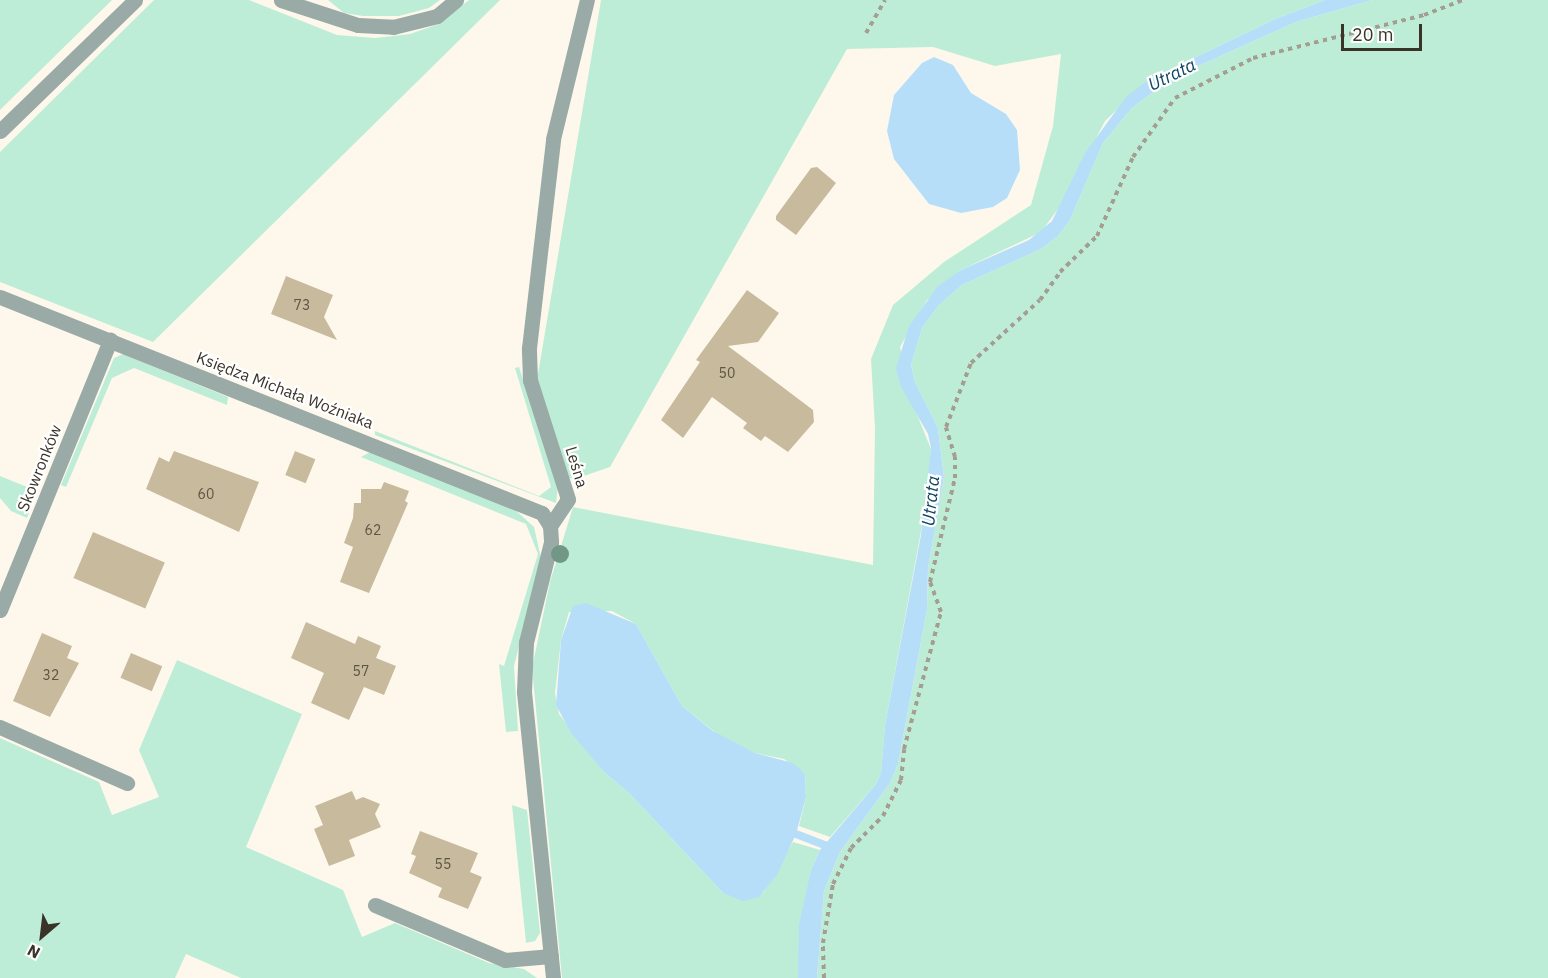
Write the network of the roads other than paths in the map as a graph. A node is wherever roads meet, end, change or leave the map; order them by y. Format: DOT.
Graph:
graph roads {
  1 [pos="135,0"];
  2 [pos="281,0"];
  3 [pos="456,0"];
  4 [pos="587,0"];
  5 [pos="0,131"];
  6 [pos="0,297"];
  7 [pos="110,340"];
  8 [pos="550,526"];
  9 [pos="0,610"];
  10 [pos="0,727"];
  11 [pos="127,783"];
  12 [pos="375,905"];
  13 [pos="551,957"];
  14 [pos="553,978"];
  1 -- 5 [label="street"];
  2 -- 3 [label="street"];
  4 -- 8 [label="street, Leśna"];
  6 -- 7 [label="street, Księdza Michała Woźniaka"];
  7 -- 8 [label="street, Księdza Michała Woźniaka"];
  7 -- 9 [label="street, Skowronków"];
  8 -- 13 [label="street"];
  10 -- 11 [label="street"];
  12 -- 13 [label="street"];
  13 -- 14 [label="street"];
}
